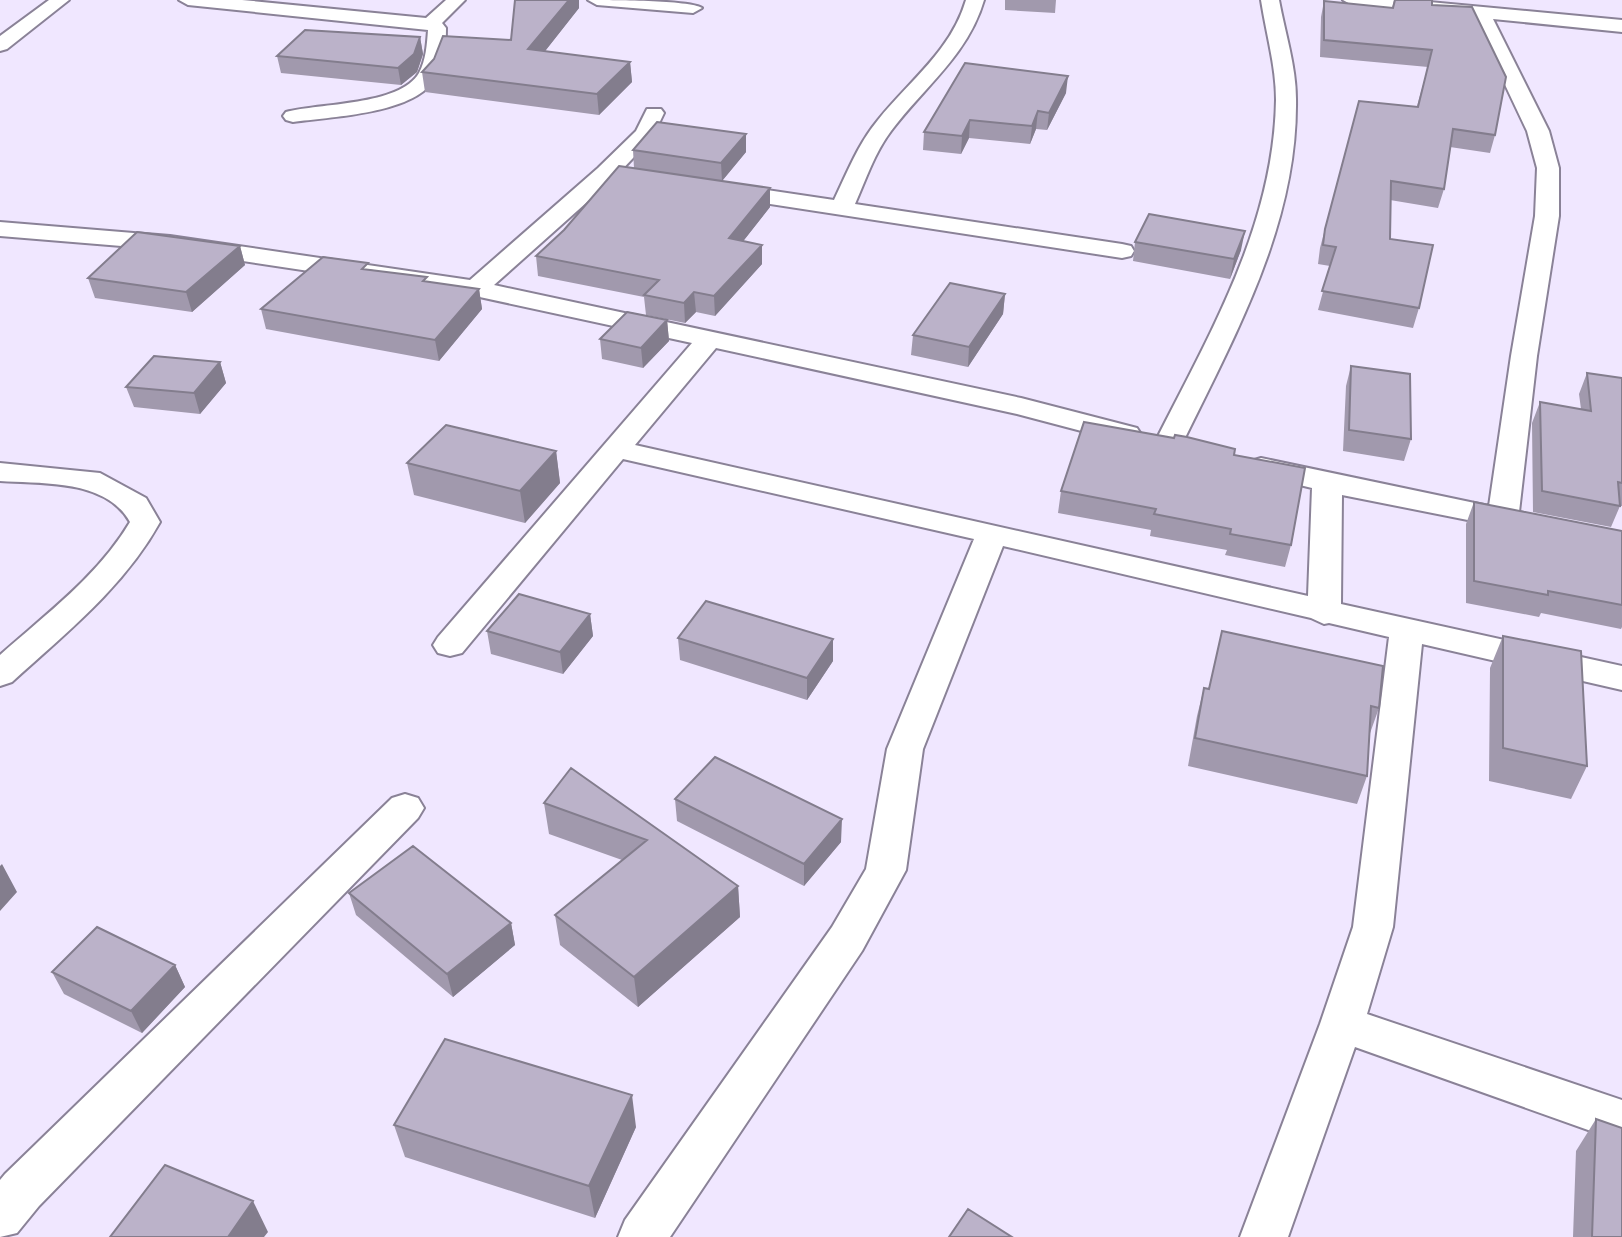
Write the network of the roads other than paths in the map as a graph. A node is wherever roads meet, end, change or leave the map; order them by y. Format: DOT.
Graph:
graph roads {
  1 [pos="60,0"];
  2 [pos="188,0"];
  3 [pos="456,0"];
  4 [pos="597,0"];
  5 [pos="975,0"];
  6 [pos="1269,0"];
  7 [pos="1352,0"];
  8 [pos="692,8"];
  9 [pos="1481,13"];
  10 [pos="430,24"];
  11 [pos="1622,26"];
  12 [pos="0,45"];
  13 [pos="654,113"];
  14 [pos="293,116"];
  15 [pos="606,173"];
  16 [pos="633,177"];
  17 [pos="701,187"];
  18 [pos="842,208"];
  19 [pos="0,229"];
  20 [pos="1122,251"];
  21 [pos="475,288"];
  22 [pos="709,339"];
  23 [pos="1168,444"];
  24 [pos="616,449"];
  25 [pos="1194,451"];
  26 [pos="1234,460"];
  27 [pos="0,472"];
  28 [pos="1327,483"];
  29 [pos="1503,518"];
  30 [pos="1542,526"];
  31 [pos="992,534"];
  32 [pos="1324,613"];
  33 [pos="1407,631"];
  34 [pos="450,645"];
  35 [pos="0,674"];
  36 [pos="1622,678"];
  37 [pos="405,808"];
  38 [pos="1342,1024"];
  39 [pos="1622,1121"];
  40 [pos="0,1217"];
  41 [pos="642,1237"];
  42 [pos="1264,1237"];
  1 -- 12 [label="street"];
  2 -- 10 [label="street"];
  3 -- 10 [label="street"];
  4 -- 8 [label="street"];
  5 -- 18 [label="street"];
  6 -- 23 [label="street"];
  7 -- 9 [label="street"];
  9 -- 11 [label="street"];
  9 -- 29 [label="street"];
  10 -- 14 [label="street"];
  13 -- 15 [label="street"];
  15 -- 16 [label="street"];
  15 -- 21 [label="street"];
  17 -- 18 [label="street"];
  18 -- 20 [label="street"];
  19 -- 21 [label="street"];
  21 -- 22 [label="street"];
  22 -- 23 [label="street"];
  22 -- 24 [label="street"];
  23 -- 25 [label="street"];
  24 -- 31 [label="street"];
  24 -- 34 [label="street"];
  26 -- 28 [label="street"];
  27 -- 35 [label="street"];
  28 -- 29 [label="street"];
  28 -- 32 [label="street"];
  29 -- 30 [label="street"];
  31 -- 32 [label="street"];
  31 -- 41 [label="street"];
  32 -- 33 [label="street"];
  33 -- 36 [label="street"];
  33 -- 38 [label="street"];
  37 -- 40 [label="street"];
  38 -- 39 [label="street"];
  38 -- 42 [label="street"];
}
